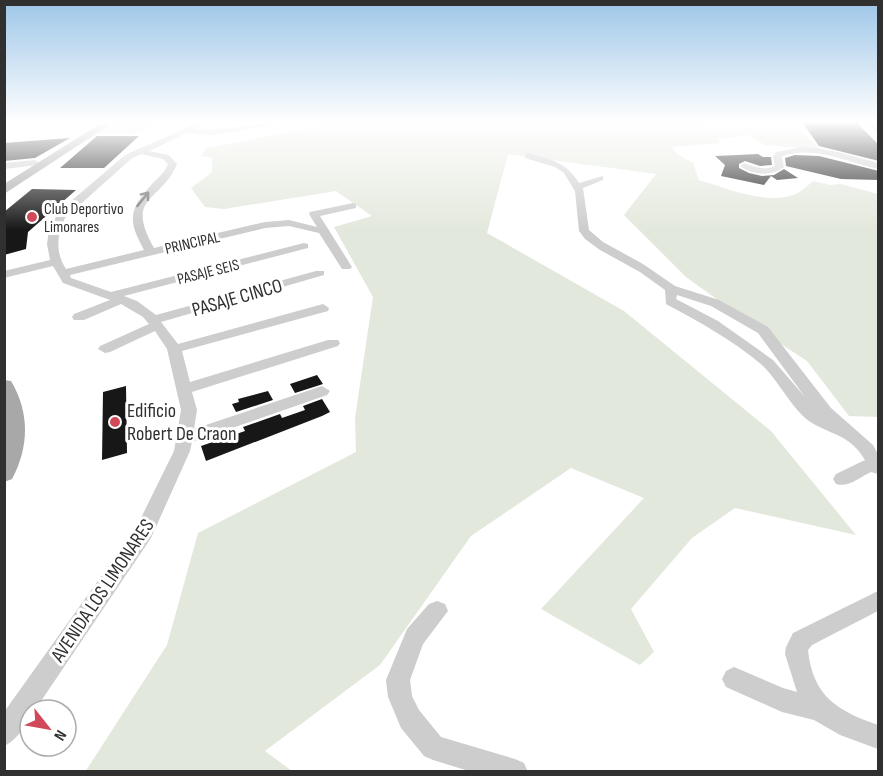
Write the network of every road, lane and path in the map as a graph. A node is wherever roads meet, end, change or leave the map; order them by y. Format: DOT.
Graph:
graph roads {
  1 [pos="47,158"];
  2 [pos="48,158"];
  3 [pos="129,158"];
  4 [pos="167,158"];
  5 [pos="535,158"];
  6 [pos="777,158"];
  7 [pos="847,158"];
  8 [pos="40,163"];
  9 [pos="4,166"];
  10 [pos="744,166"];
  11 [pos="879,166"];
  12 [pos="600,178"];
  13 [pos="4,183"];
  14 [pos="576,187"];
  15 [pos="4,190"];
  16 [pos="353,206"];
  17 [pos="323,231"];
  18 [pos="304,246"];
  19 [pos="151,252"];
  20 [pos="56,262"];
  21 [pos="346,267"];
  22 [pos="62,273"];
  23 [pos="320,273"];
  24 [pos="4,275"];
  25 [pos="671,289"];
  26 [pos="117,297"];
  27 [pos="322,308"];
  28 [pos="79,318"];
  29 [pos="155,322"];
  30 [pos="333,343"];
  31 [pos="105,349"];
  32 [pos="174,349"];
  33 [pos="4,386"];
  34 [pos="185,389"];
  35 [pos="322,391"];
  36 [pos="845,430"];
  37 [pos="185,438"];
  38 [pos="878,465"];
  39 [pos="4,473"];
  40 [pos="842,479"];
  41 [pos="879,601"];
  42 [pos="437,611"];
  43 [pos="734,679"];
  44 [pos="818,709"];
  45 [pos="4,734"];
  46 [pos="879,737"];
  47 [pos="515,771"];
  1 -- 8 [label="main road"];
  2 -- 8 [label="main road"];
  3 -- 20 [label="street, AVENIDA LOS LIMONARES"];
  19 -- 4 [label="street, one-way"];
  5 -- 14 [label="street"];
  6 -- 10 [label="street"];
  7 -- 11 [label="street"];
  8 -- 9 [label="street"];
  8 -- 13 [label="main road"];
  8 -- 15 [label="main road"];
  12 -- 14 [label="street"];
  14 -- 25 [label="street"];
  16 -- 17 [label="street"];
  17 -- 19 [label="street, PRINCIPAL"];
  17 -- 21 [label="street"];
  18 -- 26 [label="street, PASAJE SEIS"];
  19 -- 22 [label="street, PRINCIPAL"];
  20 -- 22 [label="street, AVENIDA LOS LIMONARES"];
  20 -- 24 [label="street"];
  22 -- 26 [label="street, AVENIDA LOS LIMONARES"];
  23 -- 29 [label="street, PASAJE CINCO"];
  25 -- 36 [label="street"];
  25 -- 36 [label="street"];
  26 -- 28 [label="street, PASAJE SEIS"];
  26 -- 29 [label="street, AVENIDA LOS LIMONARES"];
  27 -- 32 [label="street"];
  29 -- 31 [label="street, PASAJE CINCO"];
  29 -- 32 [label="street, AVENIDA LOS LIMONARES"];
  30 -- 34 [label="street"];
  32 -- 34 [label="street, AVENIDA LOS LIMONARES"];
  33 -- 39 [label="main road"];
  34 -- 37 [label="street, AVENIDA LOS LIMONARES"];
  35 -- 37 [label="street"];
  36 -- 38 [label="street"];
  37 -- 45 [label="street, AVENIDA LOS LIMONARES"];
  38 -- 40 [label="street"];
  41 -- 44 [label="street"];
  42 -- 47 [label="street"];
  43 -- 44 [label="street"];
  44 -- 46 [label="street"];
}
